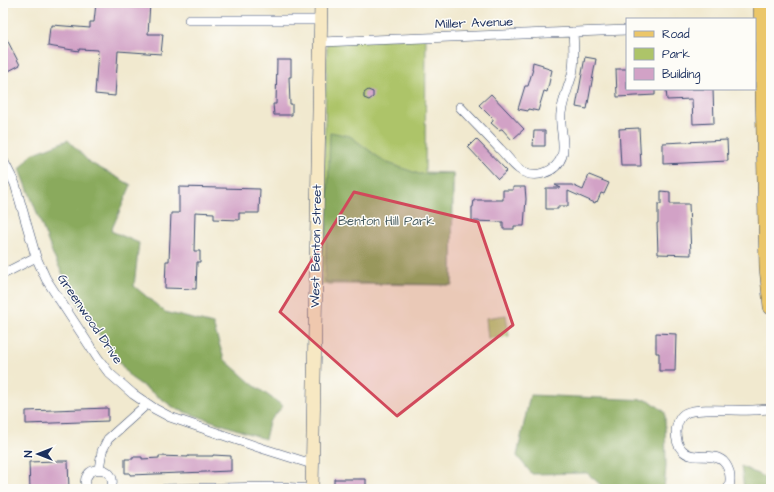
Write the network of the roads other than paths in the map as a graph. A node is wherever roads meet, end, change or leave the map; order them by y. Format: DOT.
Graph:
graph roads {
  1 [pos="322,3"];
  2 [pos="761,3"];
  3 [pos="189,20"];
  4 [pos="322,20"];
  5 [pos="762,25"];
  6 [pos="626,30"];
  7 [pos="573,32"];
  8 [pos="321,42"];
  9 [pos="460,106"];
  10 [pos="3,160"];
  11 [pos="36,257"];
  12 [pos="3,274"];
  13 [pos="771,307"];
  14 [pos="147,404"];
  15 [pos="771,409"];
  16 [pos="312,464"];
  17 [pos="99,469"];
  18 [pos="87,489"];
  19 [pos="111,489"];
  20 [pos="165,489"];
  21 [pos="311,489"];
  22 [pos="728,489"];
  1 -- 4 [label="street, West Benton Street"];
  2 -- 5 [label="main road"];
  3 -- 4 [label="street"];
  4 -- 8 [label="street, West Benton Street"];
  5 -- 13 [label="main road"];
  6 -- 7 [label="street, Miller Avenue"];
  7 -- 8 [label="street, Miller Avenue"];
  7 -- 9 [label="street"];
  8 -- 16 [label="street, West Benton Street"];
  10 -- 11 [label="street, Greenwood Drive"];
  11 -- 12 [label="street"];
  11 -- 14 [label="street, Greenwood Drive"];
  14 -- 16 [label="street, Greenwood Drive"];
  14 -- 17 [label="street"];
  15 -- 22 [label="street"];
  16 -- 21 [label="street, West Benton Street"];
  17 -- 18 [label="street"];
  17 -- 19 [label="street"];
  20 -- 21 [label="street"];
}
